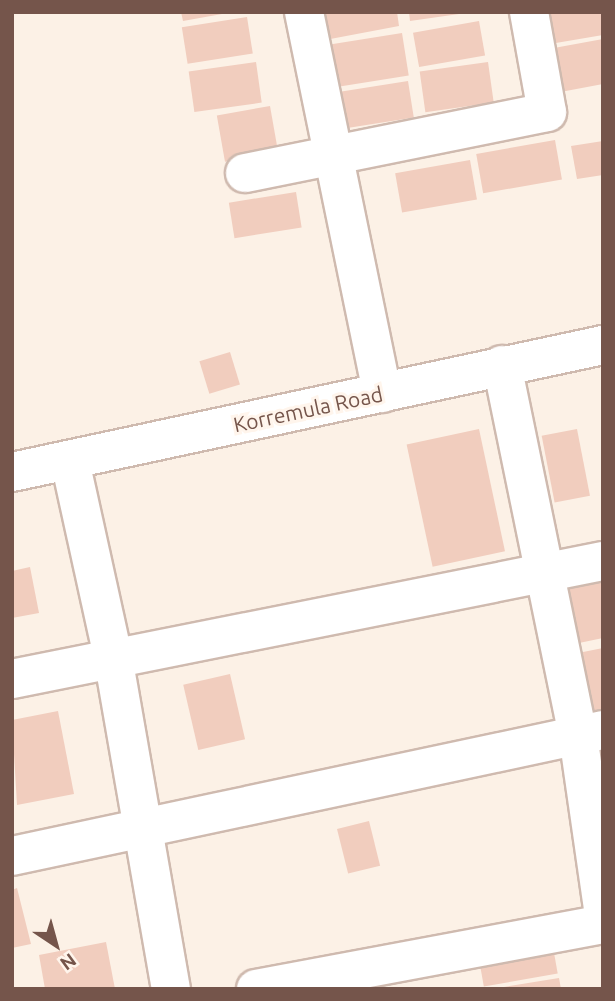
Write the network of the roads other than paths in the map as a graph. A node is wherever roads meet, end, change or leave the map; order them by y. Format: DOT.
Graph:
graph roads {
  1 [pos="304,12"];
  2 [pos="529,12"];
  3 [pos="332,159"];
  4 [pos="245,173"];
  5 [pos="603,345"];
  6 [pos="502,365"];
  7 [pos="382,393"];
  8 [pos="70,461"];
  9 [pos="12,472"];
  10 [pos="603,561"];
  11 [pos="547,572"];
  12 [pos="113,656"];
  13 [pos="12,679"];
  14 [pos="590,732"];
  15 [pos="143,832"];
  16 [pos="12,856"];
  17 [pos="603,909"];
  18 [pos="603,924"];
  19 [pos="172,989"];
  20 [pos="256,989"];
  1 -- 3 [label="street"];
  2 -- 3 [label="street"];
  3 -- 4 [label="street"];
  3 -- 7 [label="street"];
  5 -- 6 [label="street, Korremula Road"];
  6 -- 7 [label="street, Korremula Road"];
  6 -- 11 [label="street"];
  7 -- 8 [label="street, Korremula Road"];
  8 -- 9 [label="street, Korremula Road"];
  8 -- 12 [label="street"];
  10 -- 11 [label="street"];
  11 -- 12 [label="street"];
  11 -- 14 [label="street"];
  12 -- 13 [label="street"];
  12 -- 15 [label="street"];
  14 -- 15 [label="street"];
  14 -- 17 [label="street"];
  15 -- 16 [label="street"];
  15 -- 19 [label="street"];
  18 -- 20 [label="street"];
}
